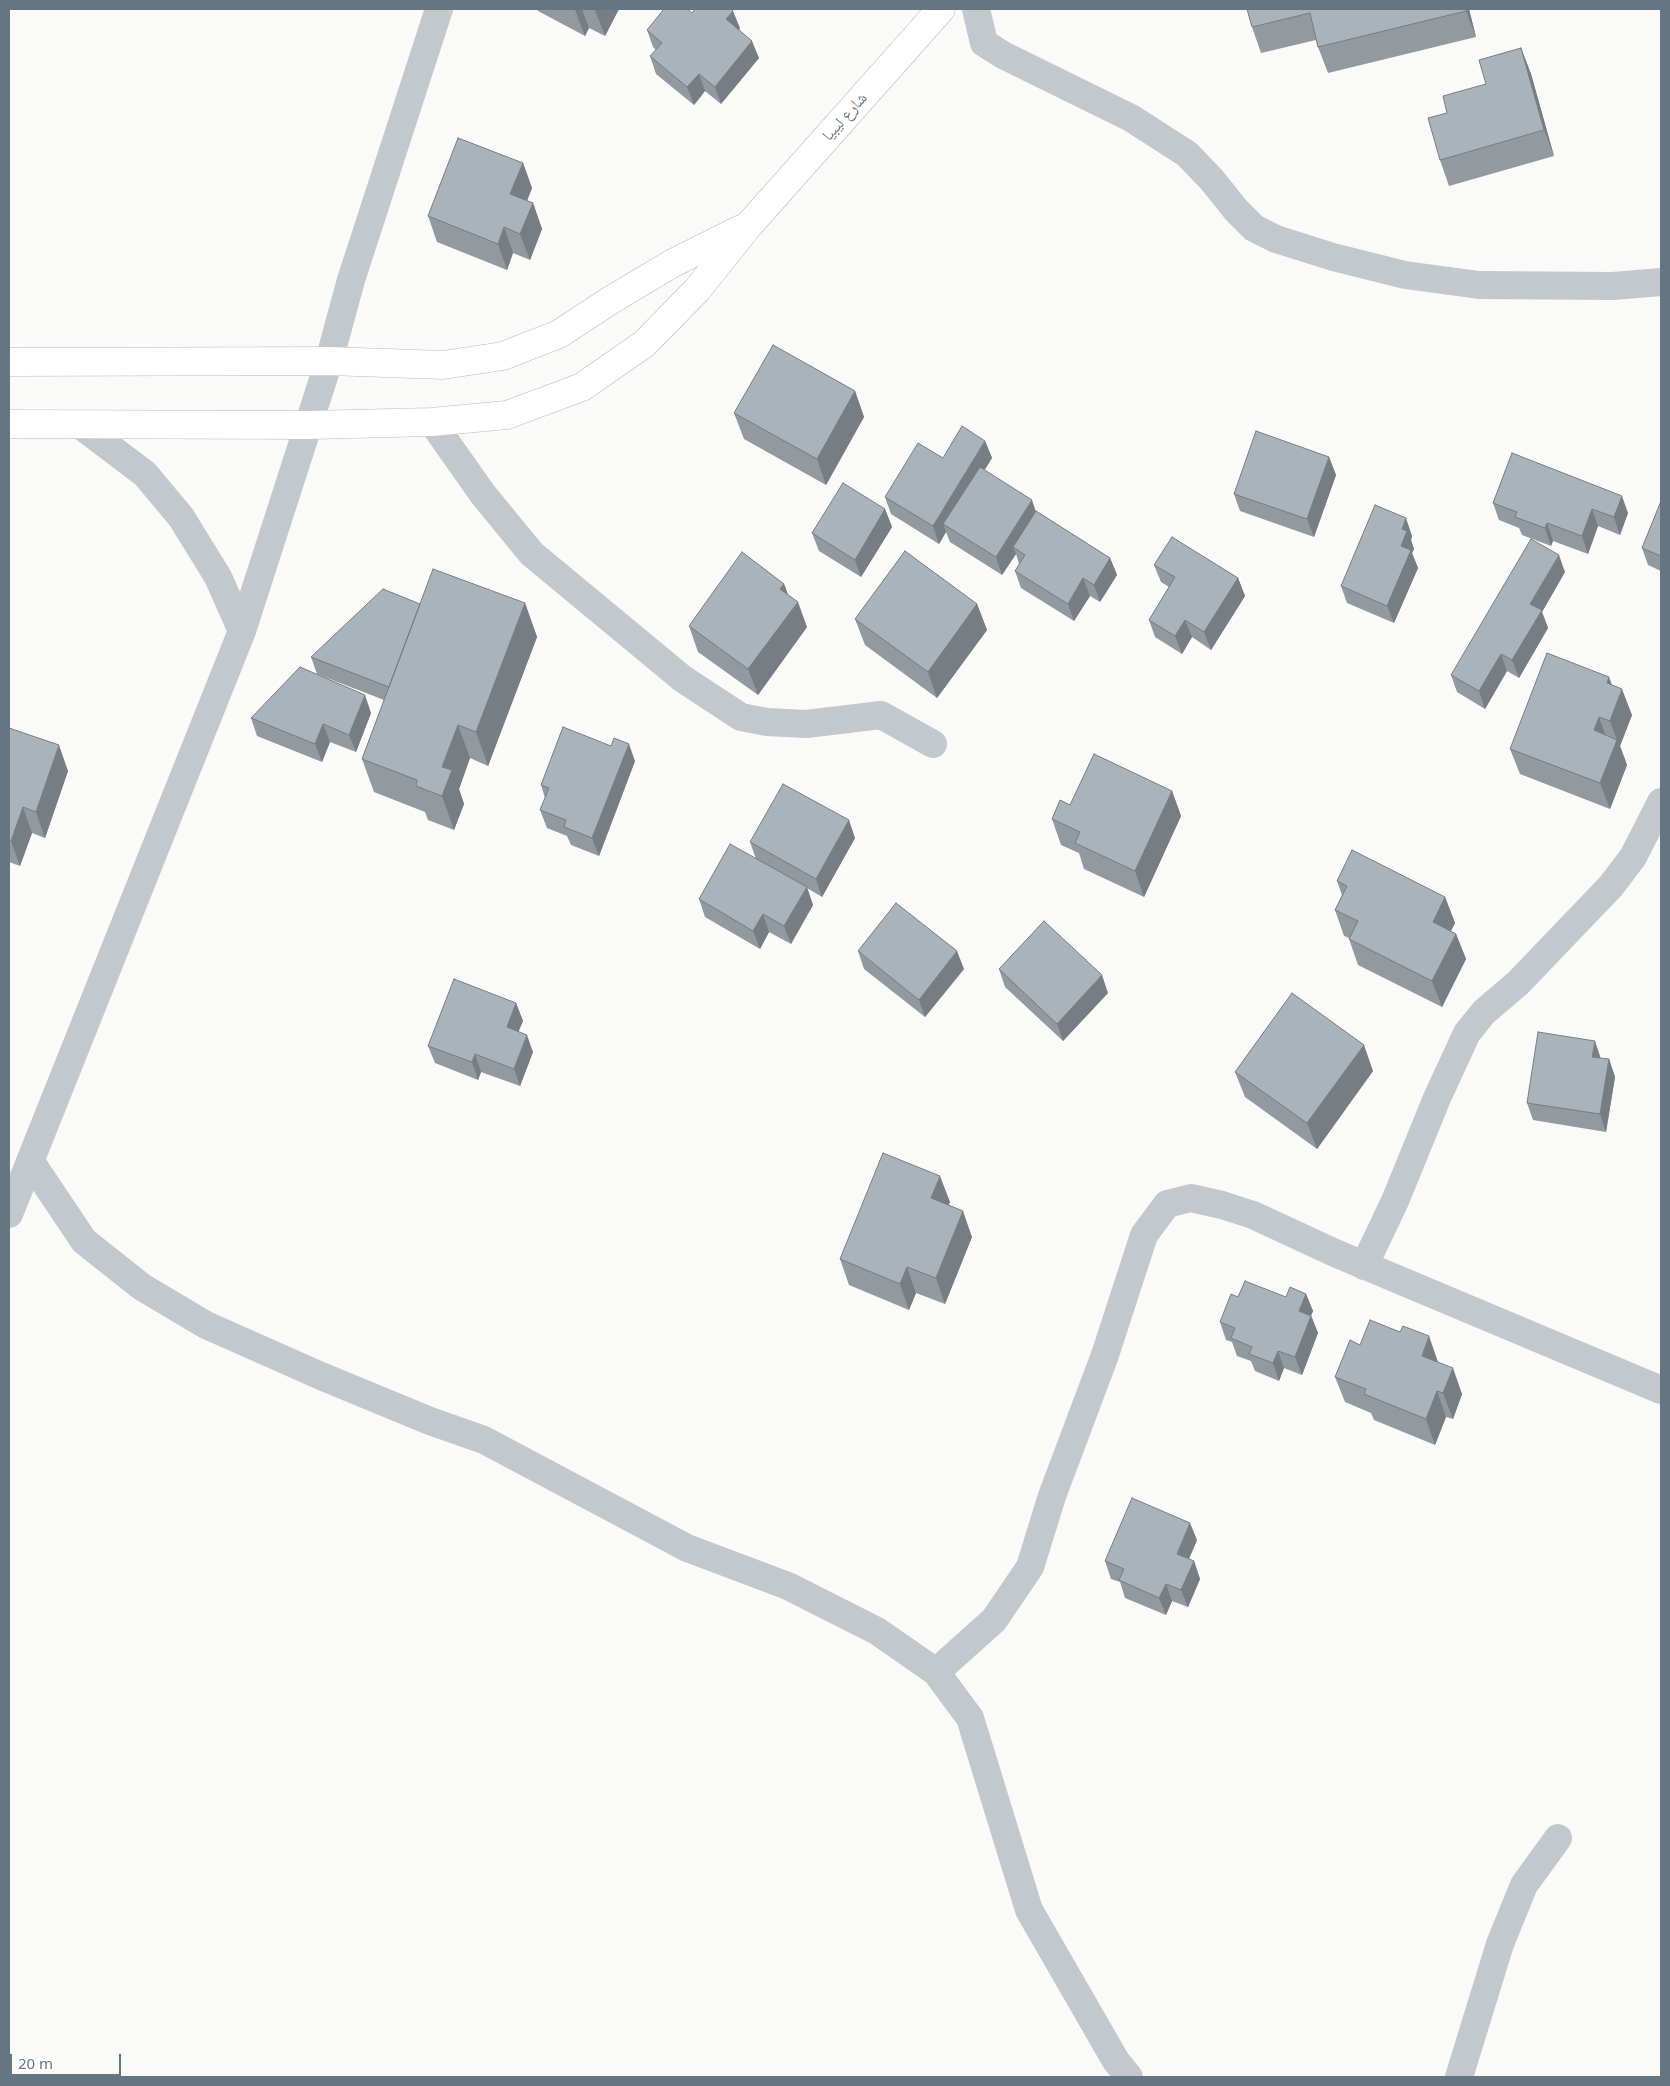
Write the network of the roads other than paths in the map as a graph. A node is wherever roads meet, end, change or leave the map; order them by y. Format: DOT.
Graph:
graph roads {
  1 [pos="439,9"];
  2 [pos="941,9"];
  3 [pos="976,9"];
  4 [pos="750,225"];
  5 [pos="1661,282"];
  6 [pos="330,361"];
  7 [pos="9,362"];
  8 [pos="432,422"];
  9 [pos="9,424"];
  10 [pos="79,424"];
  11 [pos="310,425"];
  12 [pos="242,631"];
  13 [pos="934,744"];
  14 [pos="1661,802"];
  15 [pos="30,1162"];
  16 [pos="9,1214"];
  17 [pos="1364,1266"];
  18 [pos="1661,1390"];
  19 [pos="936,1672"];
  20 [pos="1558,1838"];
  21 [pos="1129,2077"];
  22 [pos="1459,2077"];
  1 -- 6 [label="street"];
  2 -- 4 [label="main road, شارع ليبيا"];
  3 -- 5 [label="street"];
  4 -- 6 [label="main road"];
  4 -- 8 [label="main road, شارع ليبيا"];
  6 -- 7 [label="main road"];
  6 -- 11 [label="street"];
  8 -- 11 [label="main road, شارع ليبيا"];
  8 -- 13 [label="street"];
  9 -- 10 [label="main road, شارع ليبيا"];
  10 -- 11 [label="main road, شارع ليبيا"];
  10 -- 12 [label="street"];
  11 -- 12 [label="street"];
  12 -- 15 [label="street"];
  14 -- 17 [label="street"];
  15 -- 16 [label="street"];
  15 -- 19 [label="street"];
  17 -- 18 [label="street"];
  17 -- 19 [label="street"];
  19 -- 21 [label="street"];
  20 -- 22 [label="street"];
}
